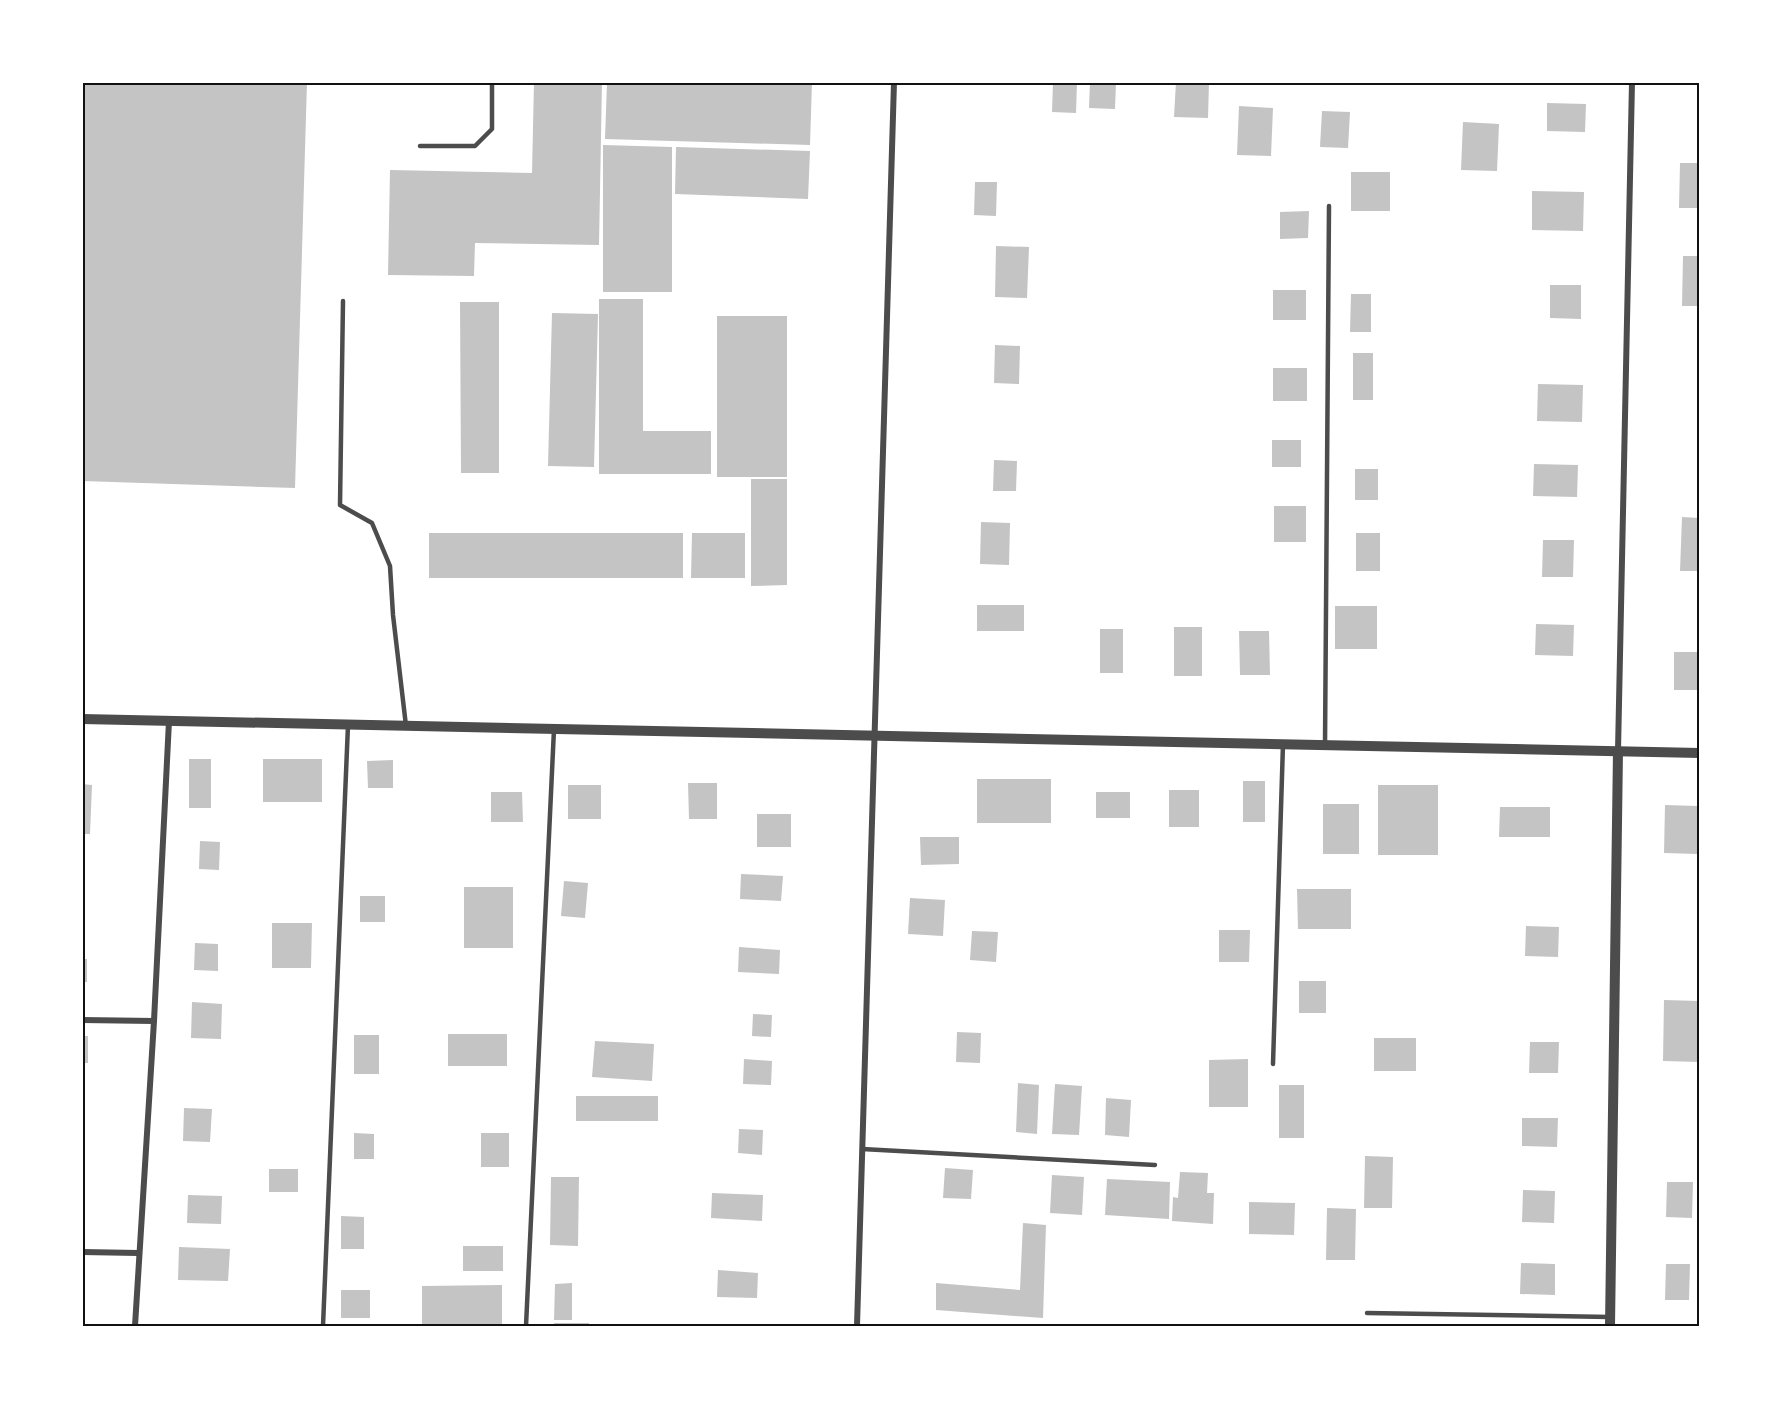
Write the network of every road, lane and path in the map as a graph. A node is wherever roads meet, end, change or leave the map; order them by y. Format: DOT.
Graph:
graph roads {
  1 [pos="492,82"];
  2 [pos="894,82"];
  3 [pos="1632,82"];
  4 [pos="420,146"];
  5 [pos="1329,206"];
  6 [pos="344,301"];
  7 [pos="82,719"];
  8 [pos="169,721"];
  9 [pos="348,725"];
  10 [pos="406,726"];
  11 [pos="554,729"];
  12 [pos="875,736"];
  13 [pos="1282,744"];
  14 [pos="1325,745"];
  15 [pos="1618,752"];
  16 [pos="1700,753"];
  17 [pos="82,1020"];
  18 [pos="154,1022"];
  19 [pos="1273,1064"];
  20 [pos="862,1149"];
  21 [pos="1155,1165"];
  22 [pos="82,1252"];
  23 [pos="138,1253"];
  24 [pos="1367,1313"];
  25 [pos="1610,1322"];
  26 [pos="135,1326"];
  27 [pos="323,1326"];
  28 [pos="526,1326"];
  29 [pos="857,1326"];
  1 -- 4 [label="lane"];
  2 -- 12 [label="street"];
  3 -- 15 [label="street"];
  5 -- 14 [label="lane"];
  6 -- 10 [label="lane"];
  7 -- 8 [label="street"];
  8 -- 9 [label="street"];
  8 -- 18 [label="street"];
  9 -- 10 [label="street"];
  9 -- 27 [label="lane"];
  10 -- 11 [label="street"];
  11 -- 12 [label="street"];
  11 -- 28 [label="lane"];
  12 -- 13 [label="street"];
  12 -- 20 [label="street"];
  13 -- 14 [label="street"];
  13 -- 19 [label="lane"];
  14 -- 15 [label="street"];
  15 -- 16 [label="street"];
  15 -- 25 [label="street"];
  17 -- 18 [label="street"];
  18 -- 23 [label="street"];
  20 -- 21 [label="lane"];
  20 -- 29 [label="street"];
  22 -- 23 [label="street"];
  23 -- 26 [label="street"];
  24 -- 25 [label="lane"];
}
